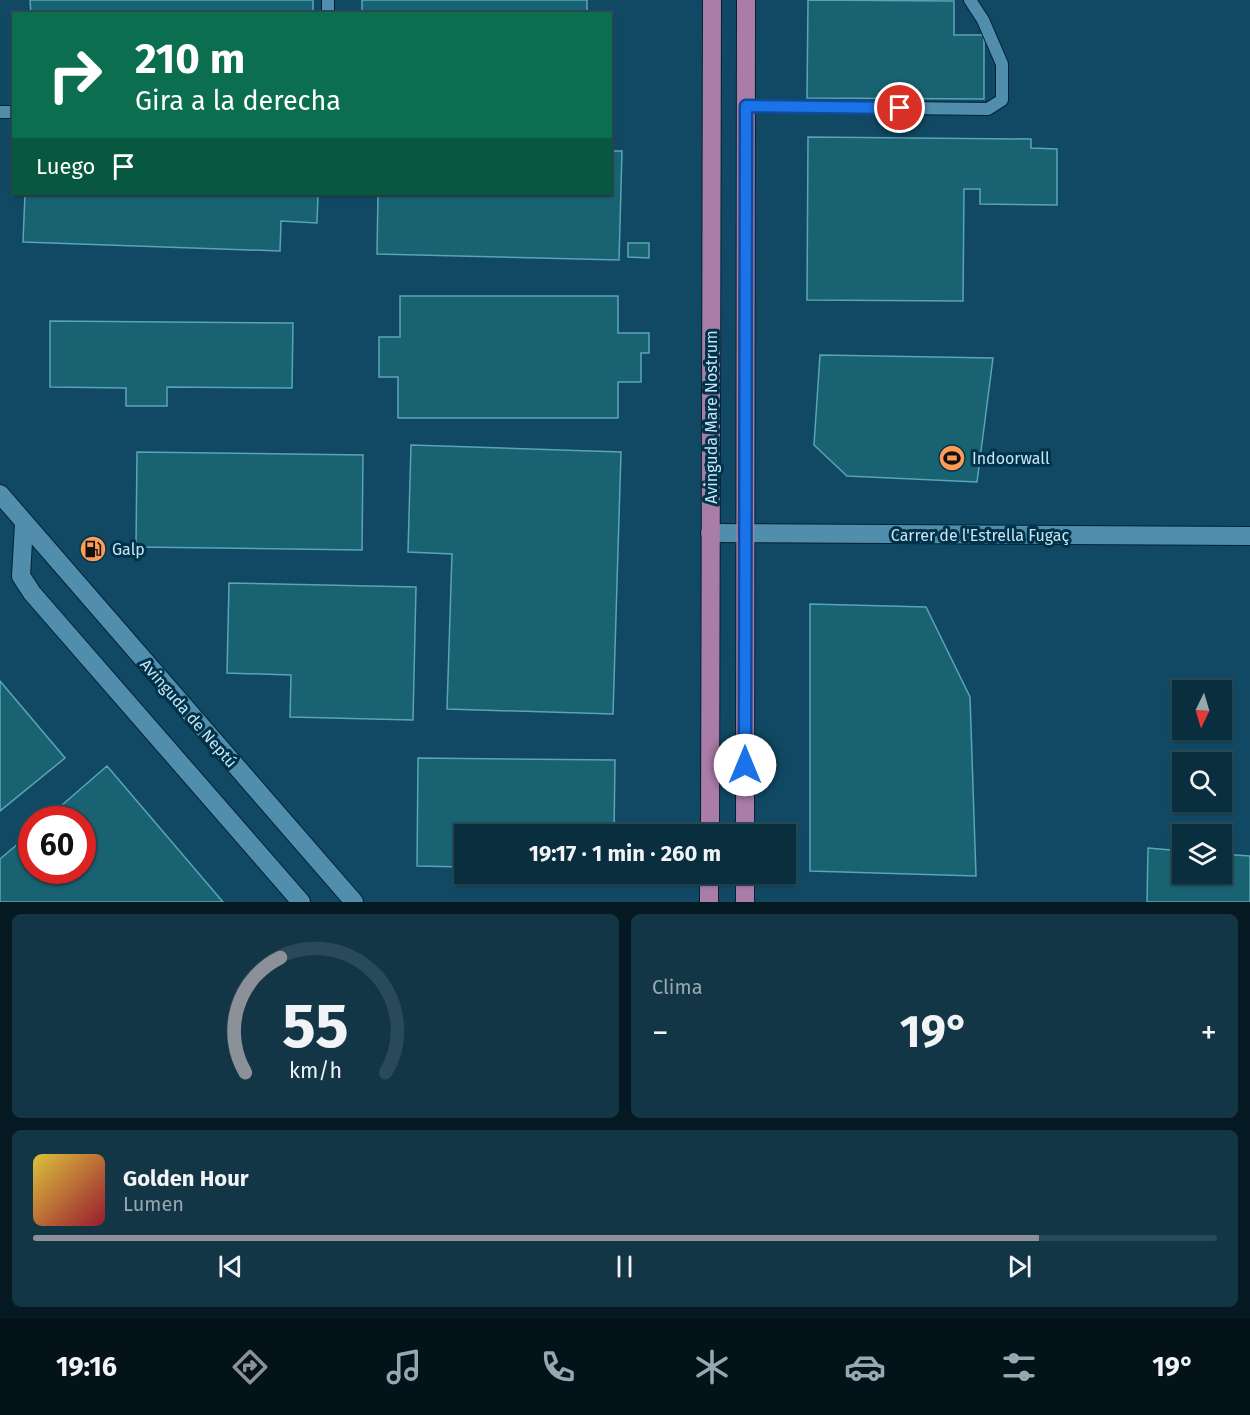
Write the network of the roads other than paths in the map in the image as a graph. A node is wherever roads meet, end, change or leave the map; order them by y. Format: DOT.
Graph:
graph roads {
  1 [pos="712,0"];
  2 [pos="746,0"];
  3 [pos="970,0"];
  4 [pos="746,106"];
  5 [pos="0,494"];
  6 [pos="24,524"];
  7 [pos="710,533"];
  8 [pos="746,534"];
  9 [pos="1250,536"];
  10 [pos="710,824"];
  11 [pos="745,824"];
  12 [pos="710,884"];
  13 [pos="745,884"];
  14 [pos="301,902"];
  15 [pos="354,902"];
  16 [pos="710,902"];
  17 [pos="745,902"];
  1 -- 7 [label="main road, Avinguda Mare Nostrum"];
  2 -- 4 [label="main road"];
  3 -- 4 [label="lane"];
  4 -- 8 [label="main road"];
  5 -- 6 [label="street, Avinguda de Neptú"];
  6 -- 14 [label="street"];
  6 -- 15 [label="street, Avinguda de Neptú"];
  7 -- 8 [label="street, Carrer de l'Estrella Fugaç"];
  7 -- 10 [label="main road, Avinguda Mare Nostrum"];
  8 -- 9 [label="street, Carrer de l'Estrella Fugaç"];
  8 -- 11 [label="main road"];
  12 -- 16 [label="main road"];
  13 -- 17 [label="main road"];
}
